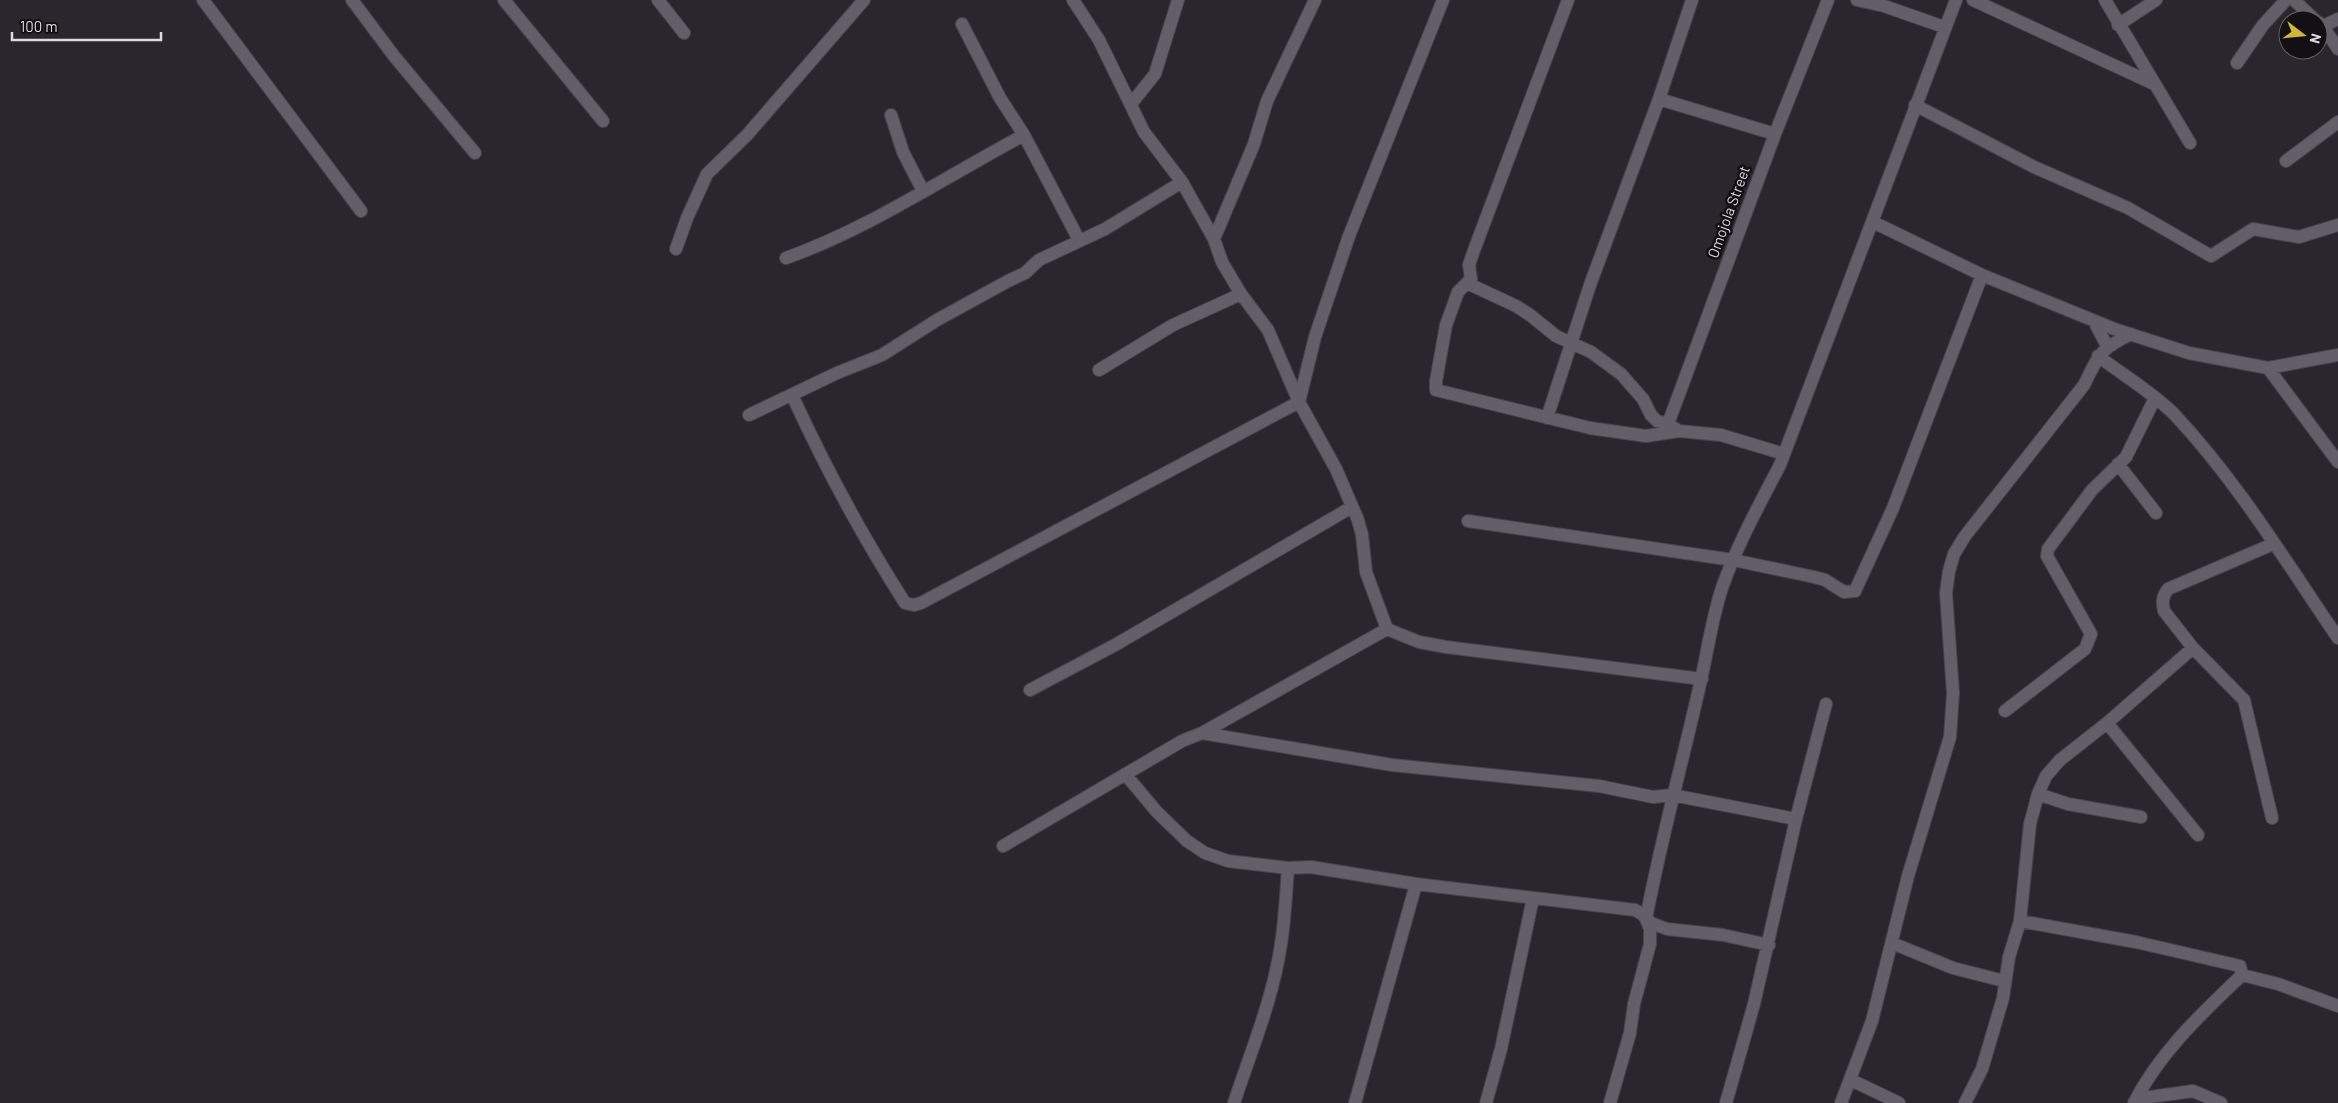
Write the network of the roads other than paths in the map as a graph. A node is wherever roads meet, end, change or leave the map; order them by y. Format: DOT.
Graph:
graph roads {
  1 [pos="203,0"];
  2 [pos="352,0"];
  3 [pos="504,0"];
  4 [pos="658,0"];
  5 [pos="864,0"];
  6 [pos="1073,0"];
  7 [pos="1178,0"];
  8 [pos="1315,0"];
  9 [pos="1442,0"];
  10 [pos="1568,0"];
  11 [pos="1692,0"];
  12 [pos="1828,0"];
  13 [pos="1857,0"];
  14 [pos="1956,0"];
  15 [pos="1973,0"];
  16 [pos="2105,0"];
  17 [pos="2156,0"];
  18 [pos="2286,0"];
  19 [pos="2294,0"];
  20 [pos="2305,10"];
  21 [pos="962,24"];
  22 [pos="2118,25"];
  23 [pos="1944,27"];
  24 [pos="684,33"];
  25 [pos="2328,35"];
  26 [pos="2338,49"];
  27 [pos="2237,63"];
  28 [pos="2154,84"];
  29 [pos="1658,99"];
  30 [pos="1131,104"];
  31 [pos="1915,105"];
  32 [pos="890,115"];
  33 [pos="603,121"];
  34 [pos="2338,122"];
  35 [pos="1775,134"];
  36 [pos="1024,135"];
  37 [pos="2190,144"];
  38 [pos="475,153"];
  39 [pos="2286,161"];
  40 [pos="1182,182"];
  41 [pos="924,191"];
  42 [pos="361,210"];
  43 [pos="1873,222"];
  44 [pos="2338,225"];
  45 [pos="1214,238"];
  46 [pos="1079,240"];
  47 [pos="676,249"];
  48 [pos="786,258"];
  49 [pos="1982,275"];
  50 [pos="1469,284"];
  51 [pos="1241,294"];
  52 [pos="2094,321"];
  53 [pos="2131,334"];
  54 [pos="1572,342"];
  55 [pos="2103,351"];
  56 [pos="2338,354"];
  57 [pos="2268,368"];
  58 [pos="1099,370"];
  59 [pos="792,395"];
  60 [pos="2155,398"];
  61 [pos="1299,402"];
  62 [pos="749,415"];
  63 [pos="1546,418"];
  64 [pos="1668,424"];
  65 [pos="1679,431"];
  66 [pos="1784,454"];
  67 [pos="2337,458"];
  68 [pos="2118,464"];
  69 [pos="1352,507"];
  70 [pos="2156,513"];
  71 [pos="1468,522"];
  72 [pos="2273,544"];
  73 [pos="1733,560"];
  74 [pos="1387,629"];
  75 [pos="2338,638"];
  76 [pos="2192,648"];
  77 [pos="1702,679"];
  78 [pos="1030,690"];
  79 [pos="1826,704"];
  80 [pos="2005,710"];
  81 [pos="2107,723"];
  82 [pos="1202,733"];
  83 [pos="1126,774"];
  84 [pos="2038,794"];
  85 [pos="1672,795"];
  86 [pos="2141,817"];
  87 [pos="2272,818"];
  88 [pos="1796,819"];
  89 [pos="2198,835"];
  90 [pos="1003,846"];
  91 [pos="1288,868"];
  92 [pos="1416,884"];
  93 [pos="1533,898"];
  94 [pos="1646,919"];
  95 [pos="2020,921"];
  96 [pos="1892,943"];
  97 [pos="1769,945"];
  98 [pos="2242,975"];
  99 [pos="2004,981"];
  100 [pos="2338,1006"];
  101 [pos="1850,1080"];
  102 [pos="2135,1101"];
  103 [pos="1234,1103"];
  104 [pos="1355,1103"];
  105 [pos="1486,1103"];
  106 [pos="1610,1103"];
  107 [pos="1726,1103"];
  108 [pos="1841,1103"];
  109 [pos="1898,1103"];
  110 [pos="1965,1103"];
  111 [pos="2221,1103"];
  1 -- 42 [label="street"];
  2 -- 38 [label="street"];
  3 -- 33 [label="street"];
  4 -- 24 [label="street"];
  5 -- 47 [label="street"];
  6 -- 30 [label="street"];
  7 -- 30 [label="street"];
  8 -- 45 [label="street"];
  9 -- 61 [label="street"];
  10 -- 50 [label="street"];
  11 -- 29 [label="street"];
  12 -- 35 [label="street, Omojola Street"];
  13 -- 23 [label="street"];
  14 -- 23 [label="street"];
  15 -- 28 [label="street"];
  16 -- 22 [label="street"];
  17 -- 22 [label="street"];
  18 -- 27 [label="street"];
  19 -- 20 [label="street"];
  21 -- 36 [label="street"];
  22 -- 28 [label="street"];
  23 -- 31 [label="street"];
  25 -- 26 [label="street"];
  28 -- 37 [label="street"];
  29 -- 35 [label="street"];
  29 -- 54 [label="street"];
  30 -- 40 [label="street"];
  31 -- 43 [label="street"];
  31 -- 44 [label="street"];
  32 -- 41 [label="street"];
  34 -- 39 [label="street"];
  35 -- 64 [label="street, Omojola Street"];
  36 -- 41 [label="street"];
  36 -- 46 [label="street"];
  40 -- 45 [label="street"];
  40 -- 46 [label="street"];
  41 -- 48 [label="street"];
  43 -- 49 [label="street"];
  43 -- 66 [label="street"];
  45 -- 51 [label="street"];
  46 -- 59 [label="street"];
  49 -- 52 [label="street"];
  49 -- 73 [label="street"];
  50 -- 54 [label="street"];
  50 -- 63 [label="street"];
  51 -- 58 [label="street"];
  51 -- 61 [label="street"];
  52 -- 53 [label="street"];
  52 -- 55 [label="street"];
  53 -- 55 [label="street"];
  53 -- 57 [label="street"];
  54 -- 63 [label="street"];
  54 -- 64 [label="street"];
  55 -- 60 [label="street"];
  55 -- 96 [label="street"];
  56 -- 57 [label="street"];
  57 -- 67 [label="street"];
  59 -- 61 [label="street"];
  59 -- 62 [label="street"];
  60 -- 68 [label="street"];
  60 -- 72 [label="street"];
  61 -- 69 [label="street"];
  63 -- 65 [label="street"];
  64 -- 65 [label="street"];
  65 -- 66 [label="street"];
  66 -- 73 [label="street"];
  68 -- 70 [label="street"];
  68 -- 80 [label="street"];
  69 -- 74 [label="street"];
  69 -- 78 [label="street"];
  71 -- 73 [label="street"];
  72 -- 75 [label="street"];
  72 -- 76 [label="street"];
  73 -- 77 [label="street"];
  74 -- 77 [label="street"];
  74 -- 82 [label="street"];
  76 -- 81 [label="street"];
  76 -- 87 [label="street"];
  77 -- 85 [label="street"];
  79 -- 88 [label="street"];
  81 -- 84 [label="street"];
  81 -- 89 [label="street"];
  82 -- 83 [label="street"];
  82 -- 85 [label="street"];
  83 -- 90 [label="street"];
  83 -- 91 [label="street"];
  84 -- 86 [label="street"];
  84 -- 95 [label="street"];
  85 -- 88 [label="street"];
  85 -- 94 [label="street"];
  88 -- 97 [label="street"];
  91 -- 92 [label="street"];
  91 -- 103 [label="street"];
  92 -- 93 [label="street"];
  92 -- 104 [label="street"];
  93 -- 94 [label="street"];
  93 -- 105 [label="street"];
  94 -- 97 [label="street"];
  94 -- 106 [label="street"];
  95 -- 98 [label="street"];
  95 -- 99 [label="street"];
  96 -- 99 [label="street"];
  96 -- 101 [label="street"];
  97 -- 107 [label="street"];
  98 -- 100 [label="street"];
  98 -- 102 [label="street"];
  99 -- 110 [label="street"];
  101 -- 108 [label="street"];
  101 -- 109 [label="street"];
  102 -- 111 [label="street"];
}
